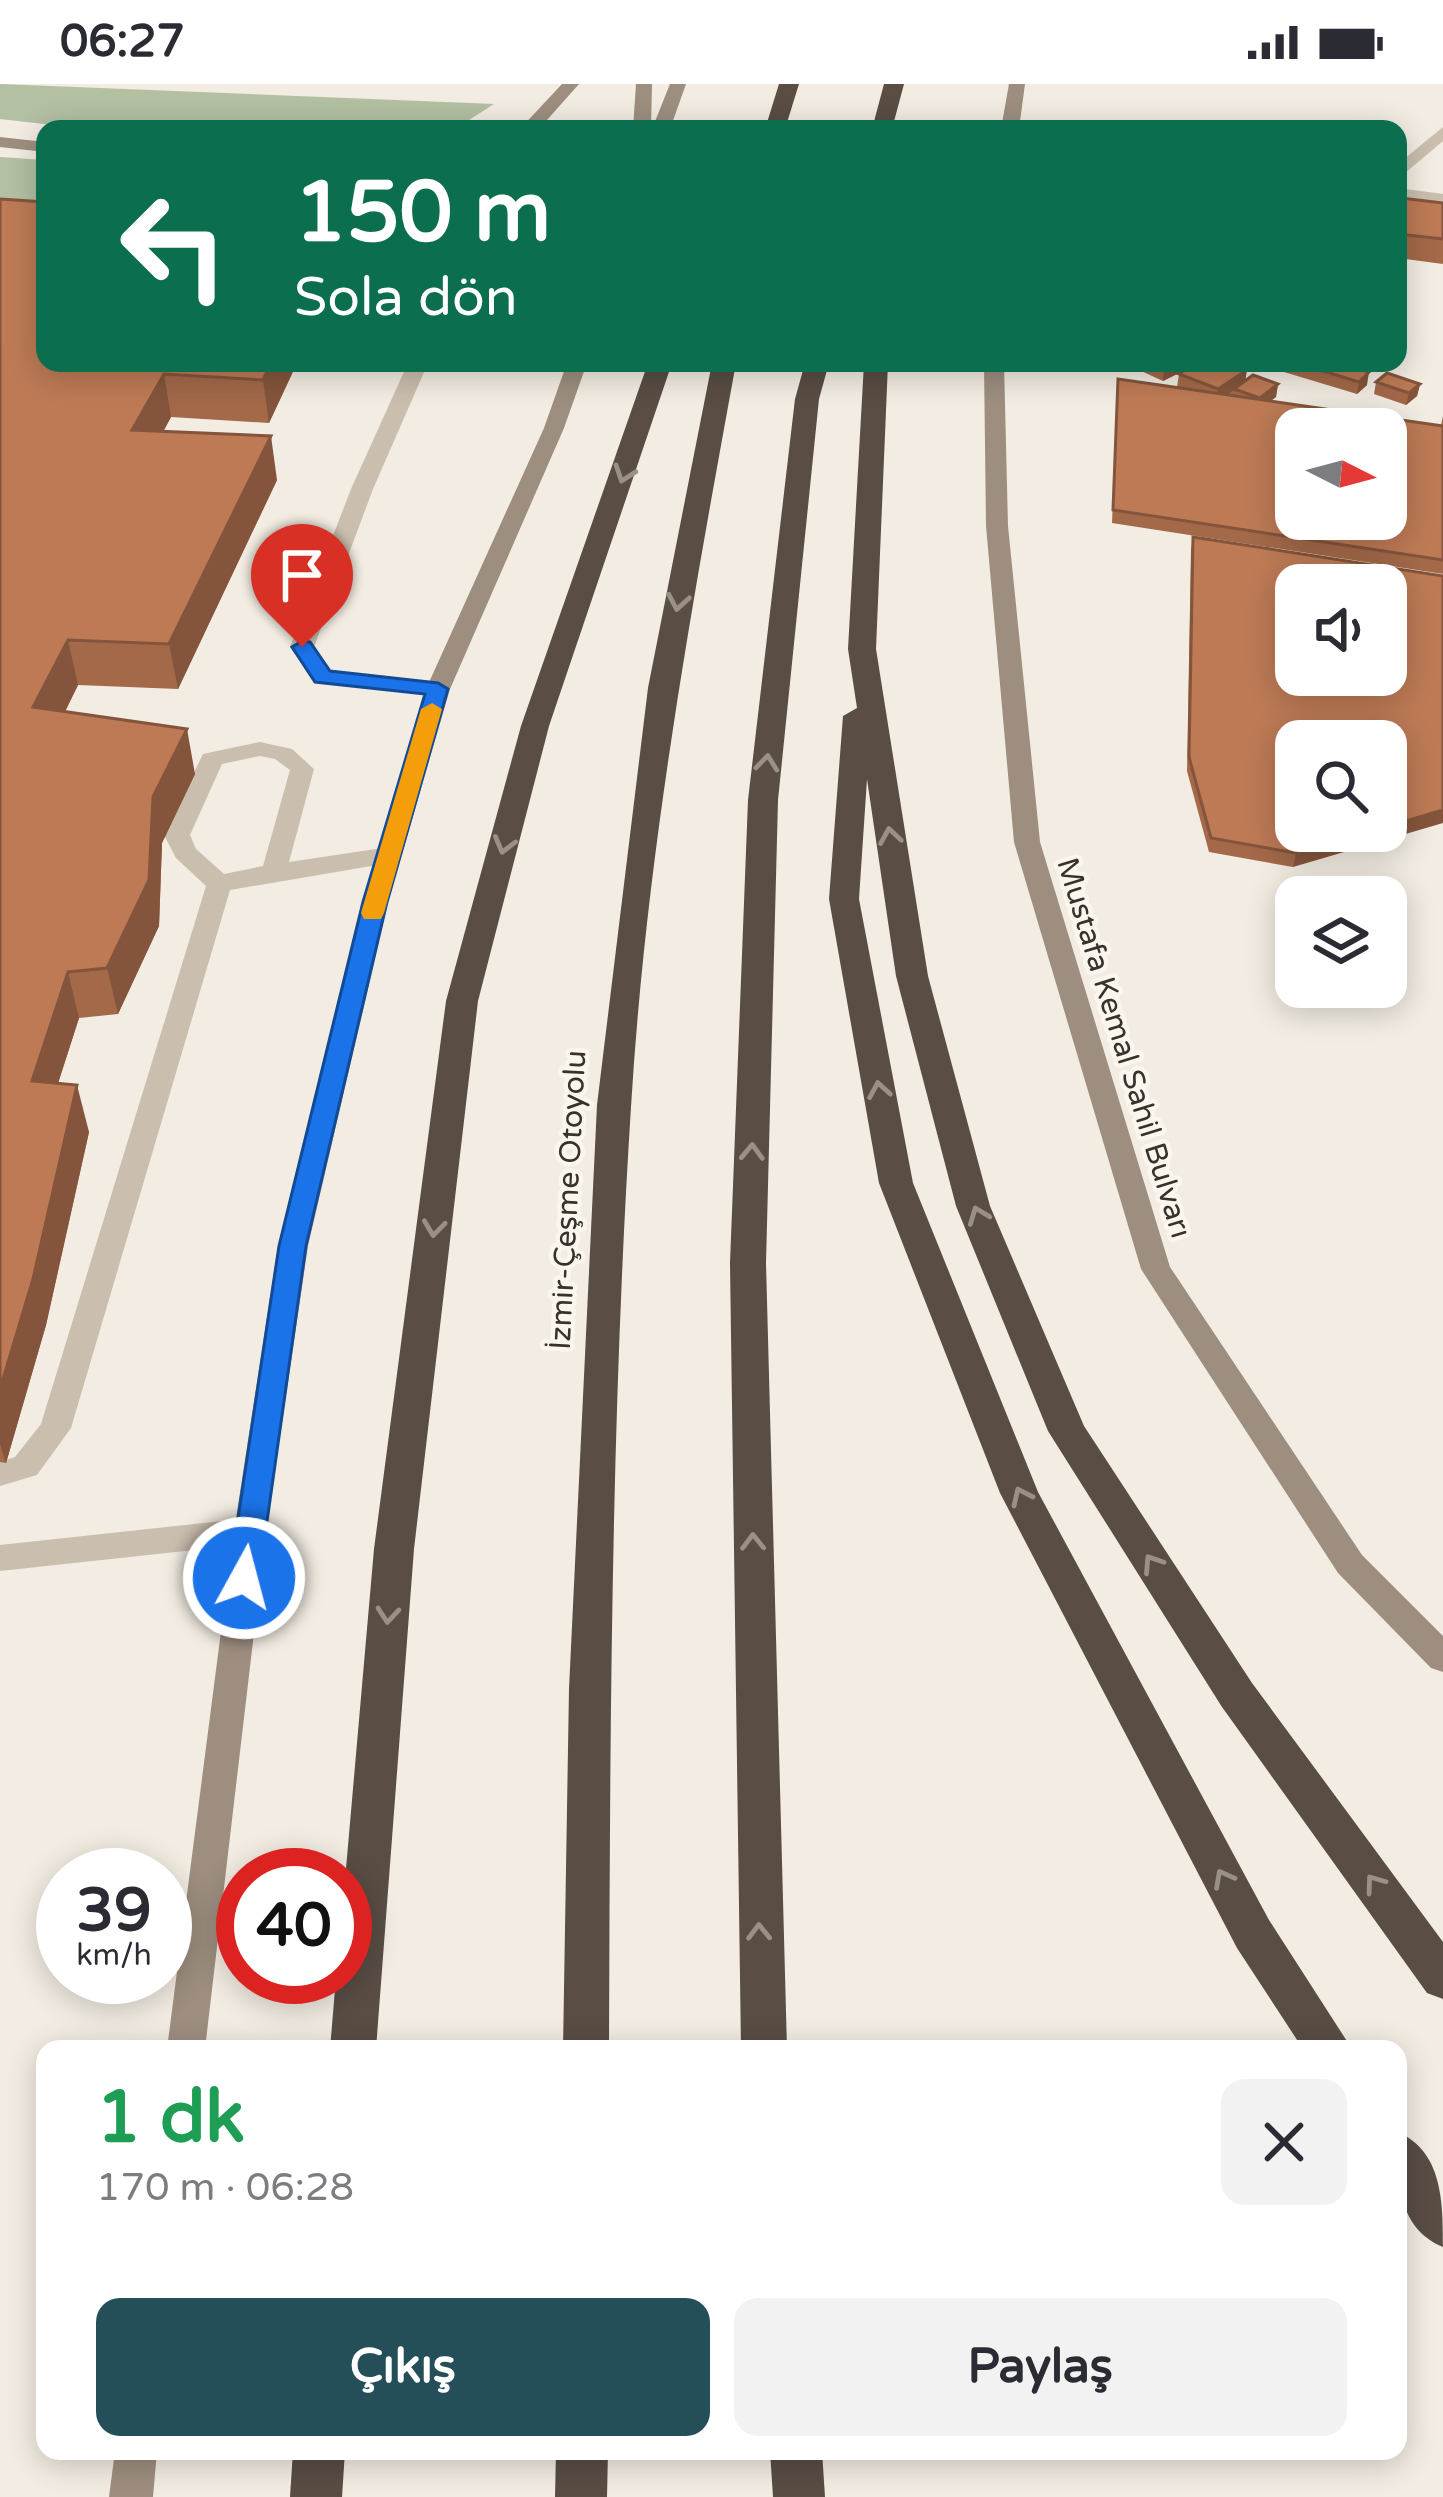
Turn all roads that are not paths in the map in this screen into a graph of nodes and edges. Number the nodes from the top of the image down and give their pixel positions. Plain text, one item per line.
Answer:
1 (571, 84) edge
2 (644, 84) edge
3 (677, 84) edge
4 (789, 84) edge
5 (894, 84) edge
6 (1016, 84) edge
7 (537, 120) edge
8 (642, 120) edge
9 (664, 120) edge
10 (778, 120) edge
11 (884, 120) edge
12 (1011, 120) edge
13 (1443, 132) edge
14 (0, 142) edge
15 (36, 145) edge
16 (1407, 166) edge
17 (1407, 194) edge
18 (1443, 200) edge
19 (414, 372) edge
20 (574, 372) edge
21 (657, 372) edge
22 (722, 372) edge
23 (815, 372) edge
24 (876, 372) edge
25 (994, 372) edge
26 (862, 649) junction
27 (438, 689) junction
28 (389, 855) junction
29 (274, 871) junction
30 (220, 885) junction
31 (0, 1474) edge
32 (250, 1531) junction
33 (0, 1558) edge
34 (1443, 1658) edge
35 (1443, 1978) edge
36 (187, 2040) edge
37 (353, 2040) edge
38 (586, 2040) edge
39 (764, 2040) edge
40 (1323, 2040) edge
41 (1407, 2169) edge
42 (1443, 2223) edge
43 (135, 2460) edge
44 (319, 2460) edge
45 (582, 2460) edge
46 (797, 2460) edge
47 (131, 2497) edge
48 (316, 2497) edge
49 (581, 2497) edge
50 (800, 2497) edge

1 - 7 street
2 - 8 street
3 - 9 street
4 - 10 highway
5 - 11 highway
6 - 12 street
13 - 16 street
14 - 15 street
17 - 18 street
19 - 27 street
20 - 27 street
21 -> 37 highway
22 -> 38 highway, İzmir-Çeşme Otoyolu
39 -> 23 highway
24 - 26 highway
25 - 34 street, Mustafa Kemal Sahil Bulvarı
35 -> 26 highway
40 -> 26 highway
27 - 28 street
28 - 29 street
28 - 32 street
29 - 30 street
29 - 30 street
30 - 31 street
32 - 33 street
32 - 36 street
41 - 42 highway
43 - 47 street
44 - 48 highway
45 - 49 highway
46 - 50 highway

